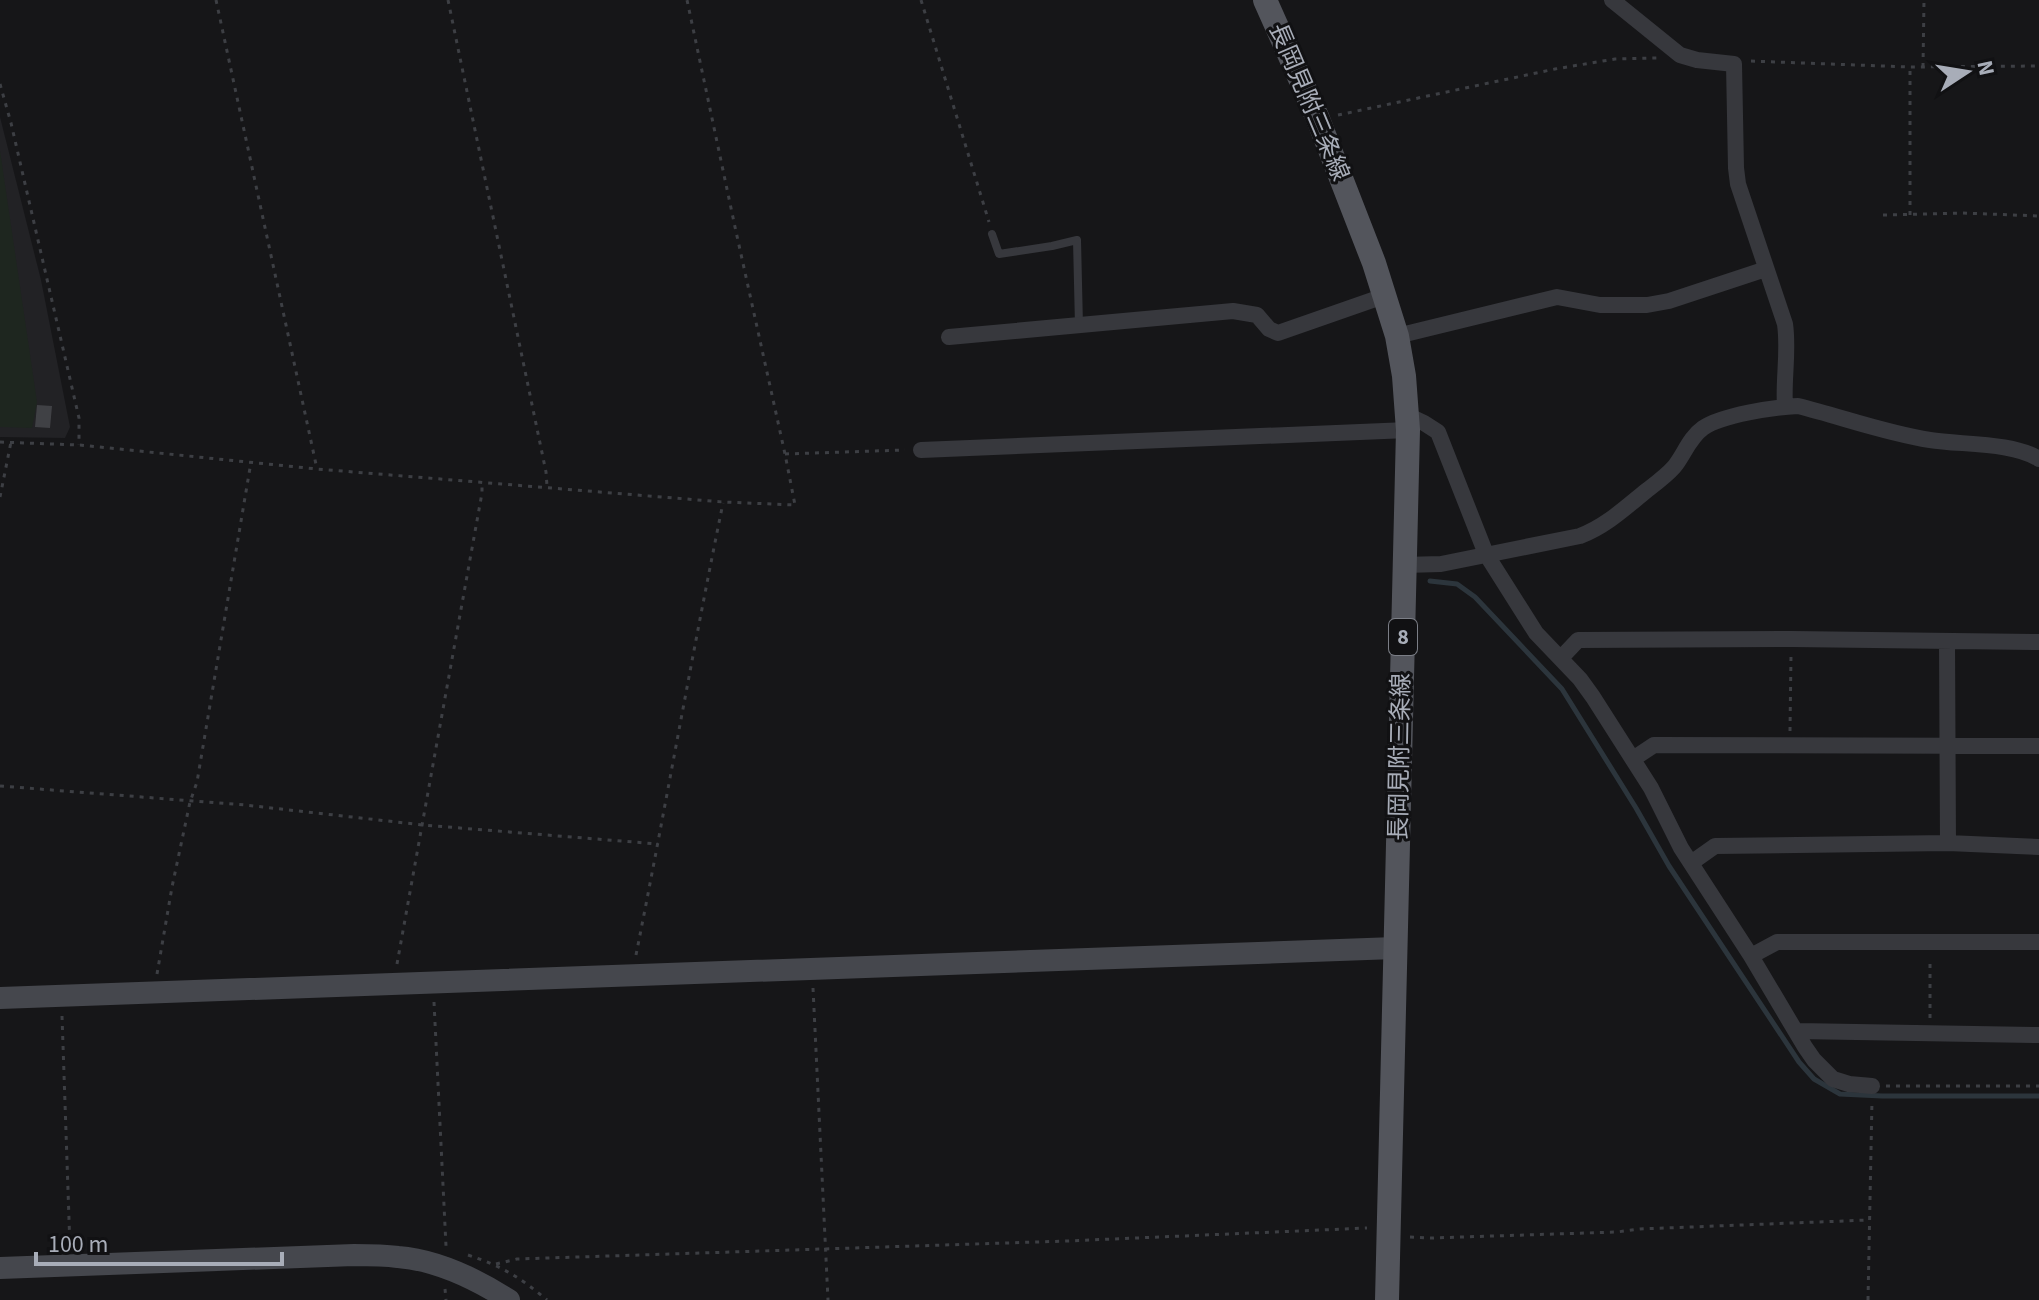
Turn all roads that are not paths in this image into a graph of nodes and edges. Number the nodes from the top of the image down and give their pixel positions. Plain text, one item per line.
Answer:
1 (1265, 0) edge
2 (1612, 0) edge
3 (992, 234) road end
4 (1766, 269) junction
5 (1384, 296) junction
6 (1079, 326) junction
7 (1397, 336) junction
8 (949, 337) dead end
9 (1785, 407) junction
10 (1407, 422) junction
11 (921, 450) road end
12 (2039, 459) edge
13 (1486, 554) junction
14 (1404, 565) junction
15 (1947, 641) junction
16 (2039, 642) edge
17 (1561, 658) junction
18 (1948, 745) junction
19 (2039, 746) edge
20 (1633, 759) junction
21 (1948, 843) junction
22 (2039, 847) edge
23 (1691, 863) junction
24 (2039, 942) edge
25 (1395, 948) junction
26 (1751, 956) junction
27 (0, 998) edge
28 (1797, 1031) junction
29 (2039, 1035) edge
30 (1872, 1086) road end
31 (0, 1268) edge
32 (509, 1300) edge
33 (1387, 1300) edge

1 - 5 main road, 長岡見附三条線 / 8
2 - 4 street
3 - 6 lane
4 - 7 street
4 - 9 street
5 - 6 street
5 - 7 main road, 長岡見附三条線 / 8
6 - 8 street
7 - 10 main road, 長岡見附三条線 / 8
9 - 12 street
9 - 13 street
10 - 11 street
10 - 13 street
10 - 14 main road, 長岡見附三条線 / 8
13 - 14 street
13 - 17 street
14 - 25 main road, 長岡見附三条線 / 8
15 - 16 street
15 - 17 street
15 - 18 street
17 - 20 street
18 - 19 street
18 - 20 street
18 - 21 street
20 - 23 street
21 - 22 street
21 - 23 street
23 - 26 street
24 - 26 street
25 - 27 street
25 - 33 main road, 長岡見附三条線 / 8
26 - 28 street
28 - 29 street
28 - 30 street
31 - 32 street

